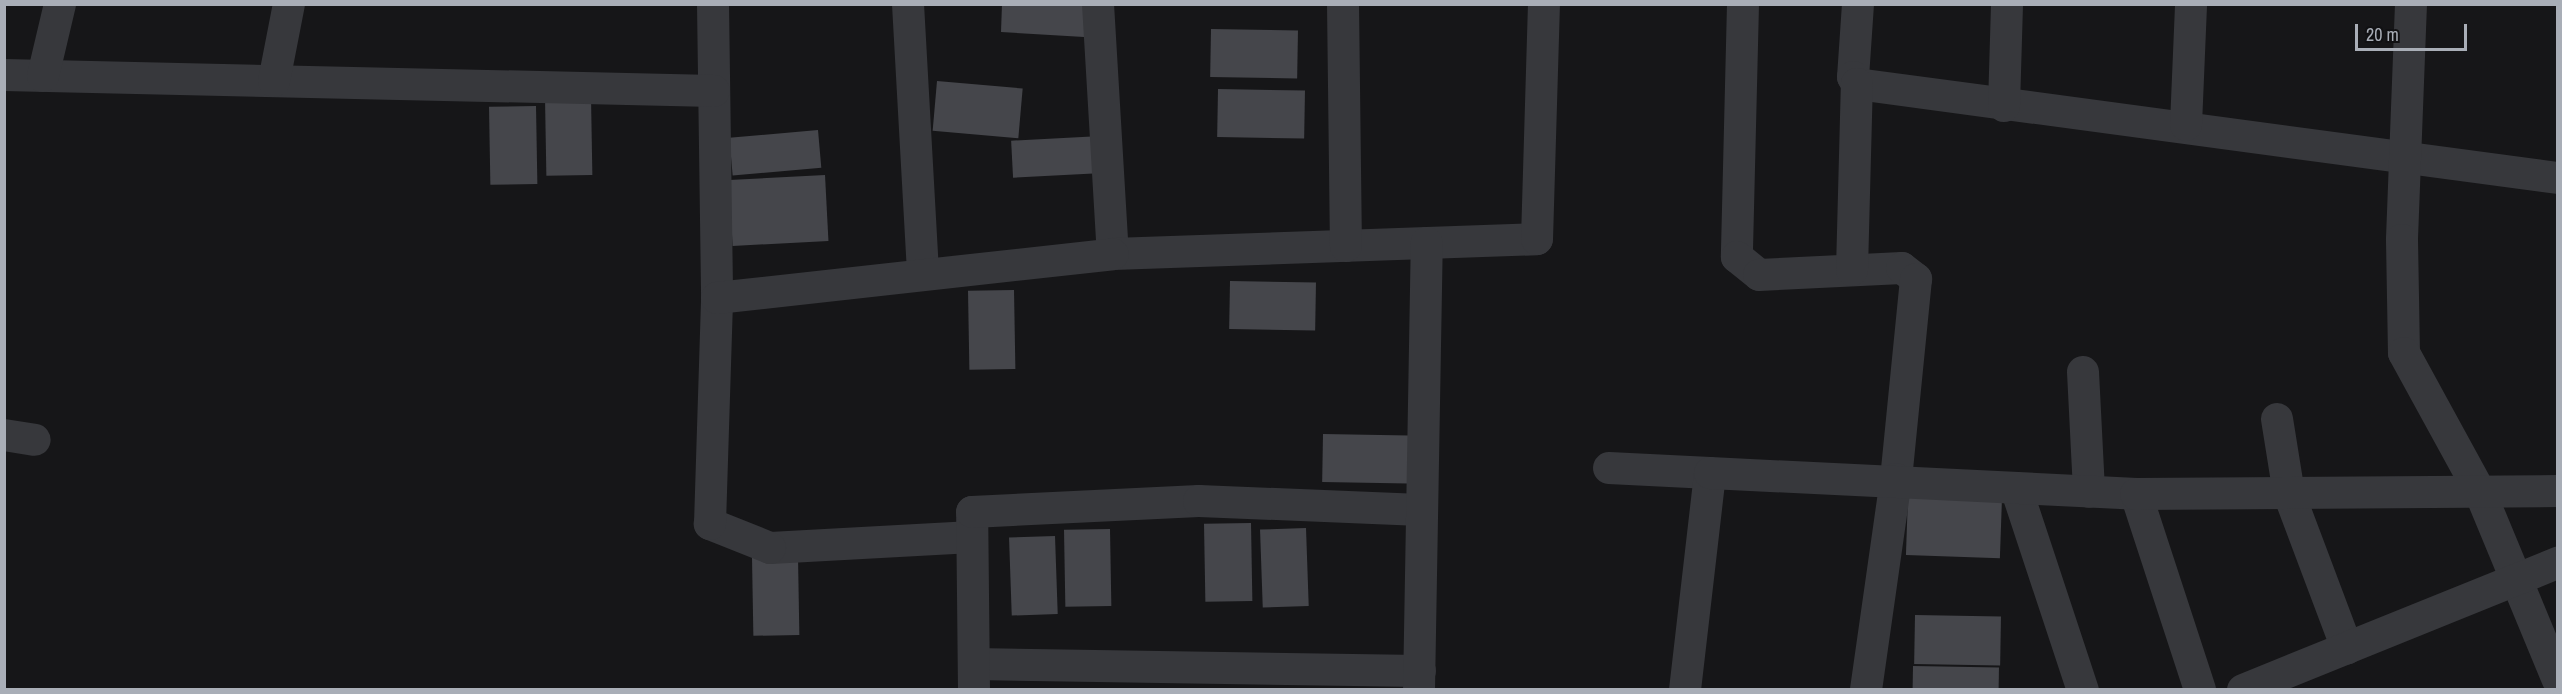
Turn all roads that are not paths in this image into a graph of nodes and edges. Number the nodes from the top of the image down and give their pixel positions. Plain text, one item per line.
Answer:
1 (60, 4) edge
2 (289, 4) edge
3 (713, 4) edge
4 (908, 4) edge
5 (1098, 4) edge
6 (1343, 4) edge
7 (1544, 4) edge
8 (1743, 4) edge
9 (1858, 4) edge
10 (2007, 4) edge
11 (2191, 4) edge
12 (2411, 4) edge
13 (4, 75) edge
14 (43, 76) junction
15 (274, 81) junction
16 (1857, 84) junction
17 (714, 91) junction
18 (2004, 106) junction
19 (2186, 125) junction
20 (2407, 160) junction
21 (2558, 178) edge
22 (1427, 243) junction
23 (1346, 246) junction
24 (1113, 254) junction
25 (1852, 270) junction
26 (923, 275) junction
27 (717, 298) junction
28 (2083, 372) dead end
29 (2277, 419) dead end
30 (4, 435) edge
31 (35, 440) dead end
32 (1609, 468) dead end
33 (1710, 473) junction
34 (1896, 478) junction
35 (2016, 488) junction
36 (2558, 491) edge
37 (2090, 492) junction
38 (2480, 492) junction
39 (2136, 494) junction
40 (2289, 494) junction
41 (1420, 510) junction
42 (972, 537) junction
43 (2558, 563) edge
44 (2517, 580) junction
45 (2347, 648) junction
46 (974, 677) edge
47 (1419, 680) edge
48 (2558, 680) edge
49 (1685, 690) edge
50 (1866, 690) edge
51 (2083, 690) edge
52 (2200, 690) edge
53 (2243, 690) edge

1 - 14 street
2 - 15 street
3 - 17 street
4 - 26 street
5 - 24 street
6 - 23 street
7 - 22 street
8 - 25 street
9 - 16 street
10 - 18 street
11 - 19 street
12 - 20 street
13 - 14 street
14 - 15 street
15 - 17 street
16 - 18 street
16 - 25 street
17 - 27 street
18 - 19 street
19 - 20 street
20 - 21 street
20 - 38 street
22 - 23 street
22 - 41 street
23 - 24 street
24 - 26 street
25 - 34 street
26 - 27 street
27 - 42 street
28 - 37 street
29 - 40 street
30 - 31 street
32 - 33 street
33 - 34 street
33 - 49 street
34 - 35 street
34 - 50 street
35 - 37 street
35 - 51 street
36 - 38 street
37 - 39 street
38 - 40 street
38 - 44 street
39 - 40 street
39 - 52 street
40 - 45 street
41 - 42 street
41 - 47 street
42 - 46 street
43 - 44 street
44 - 45 street
44 - 48 street
45 - 53 street
46 - 47 street

